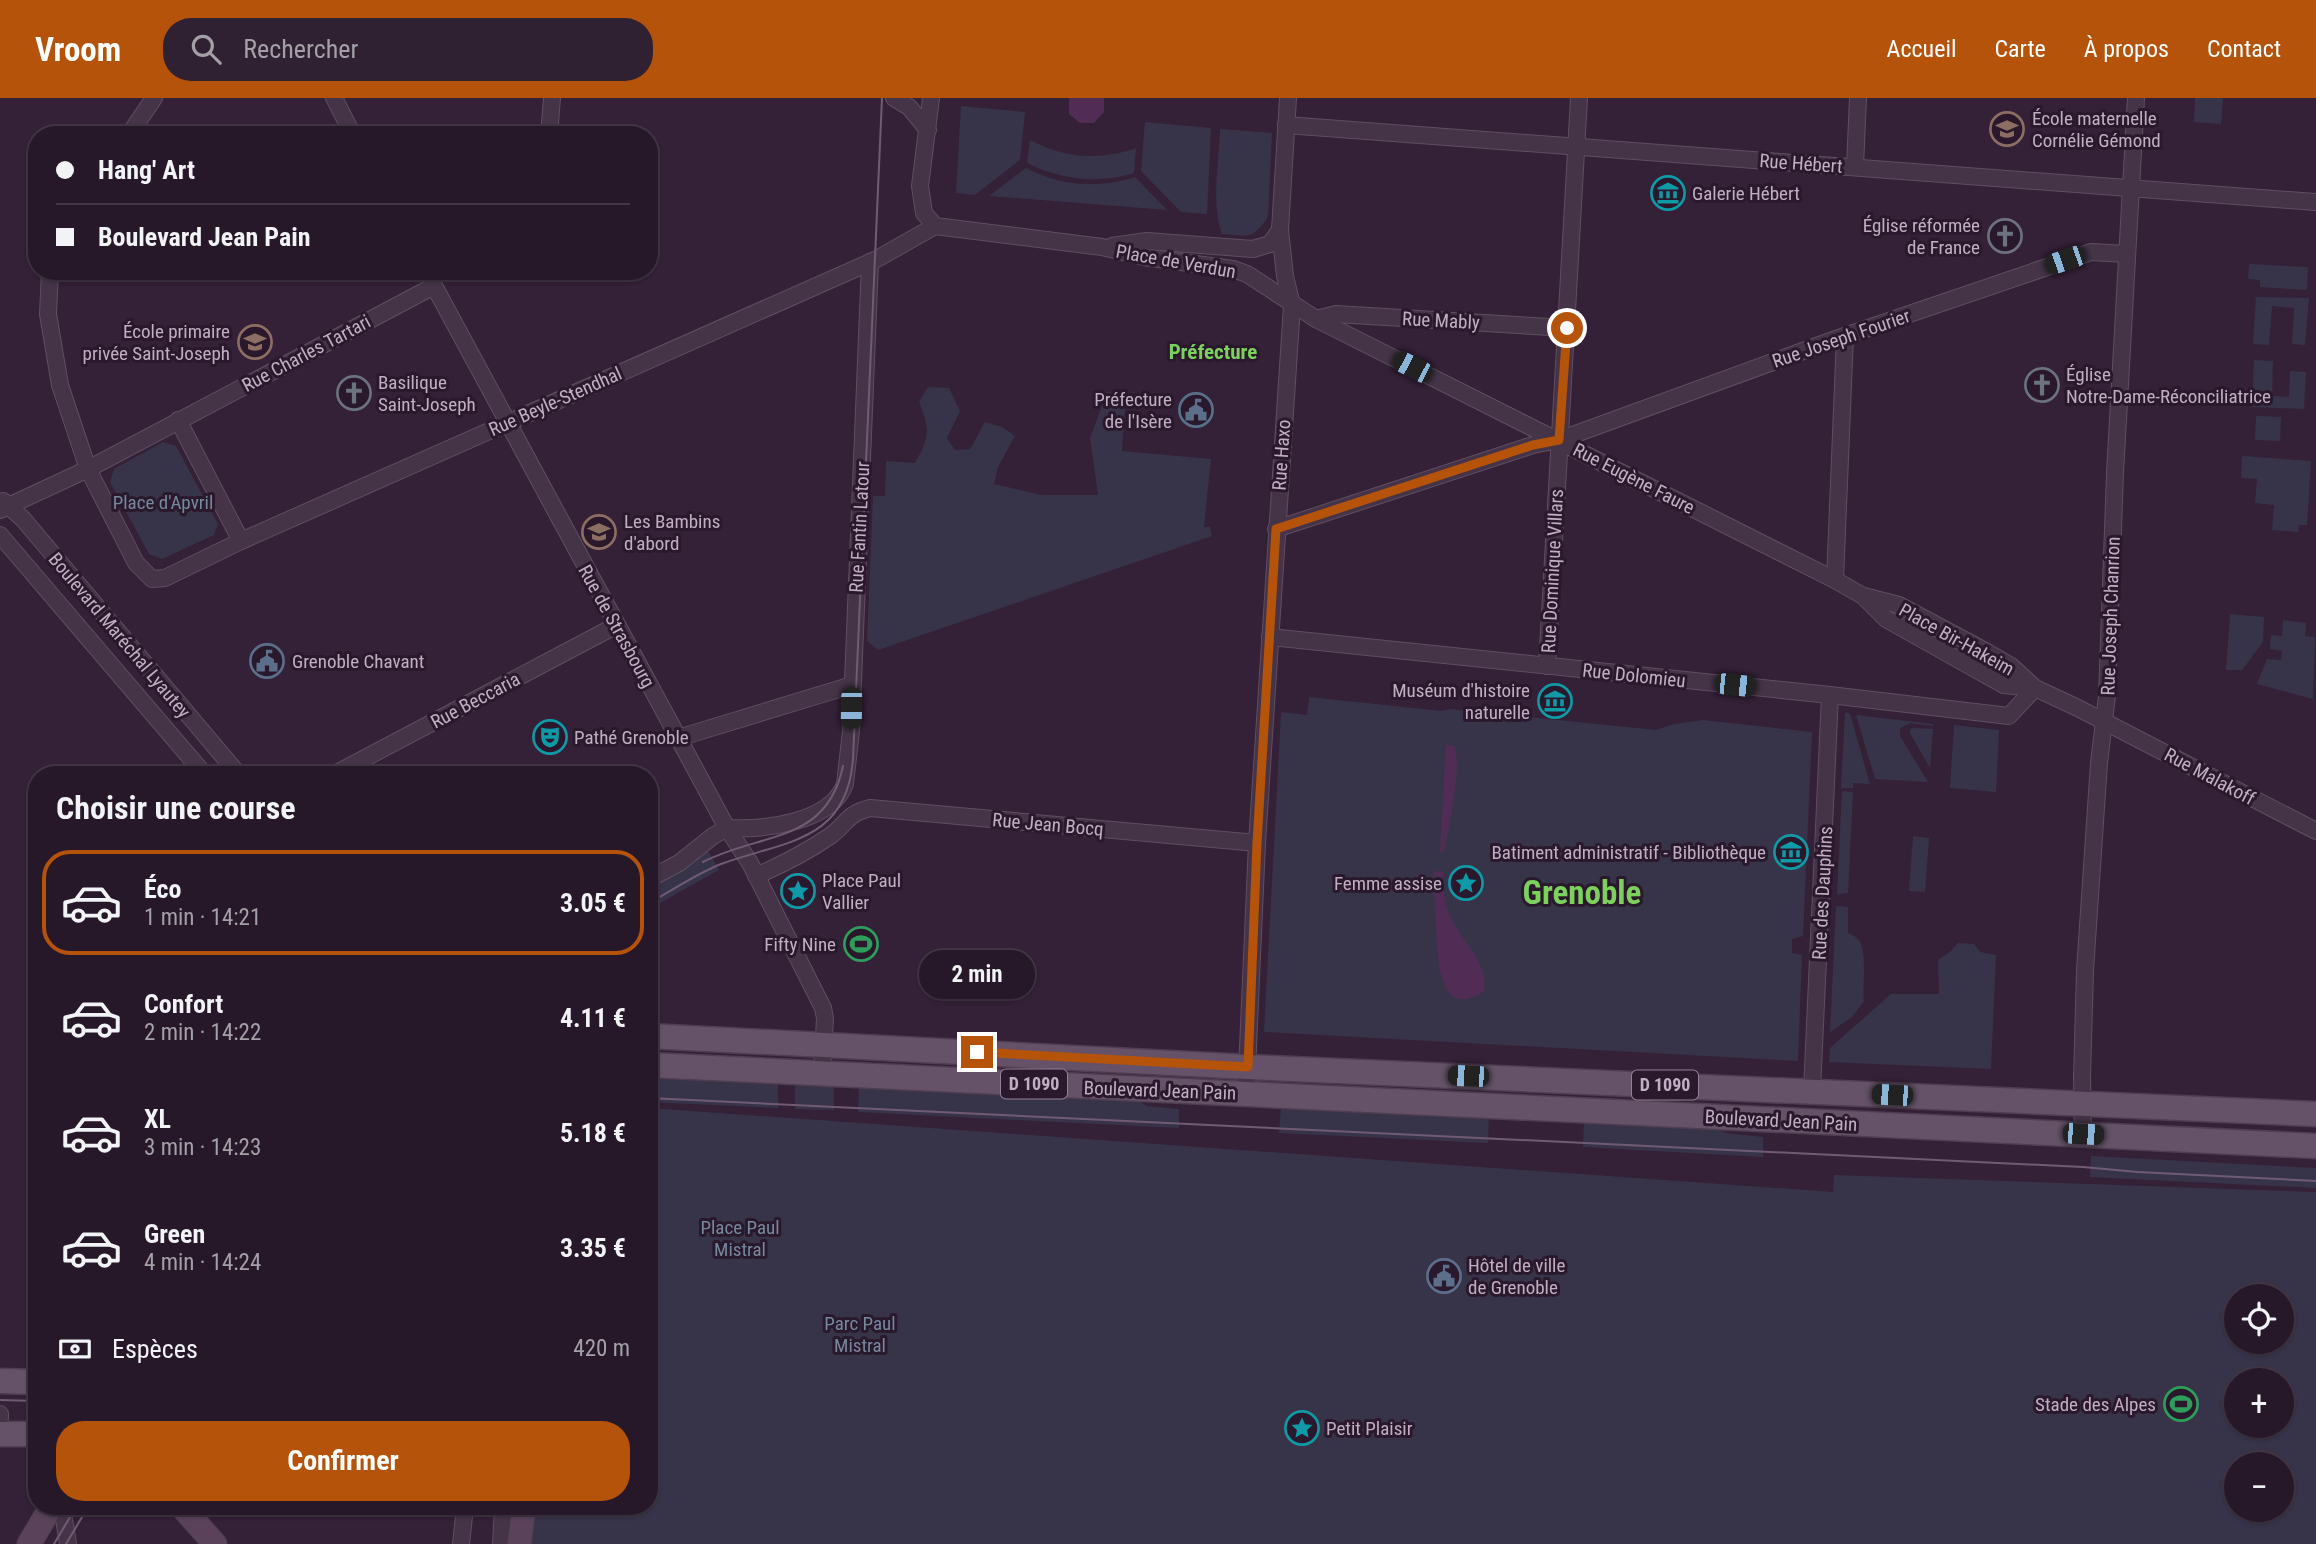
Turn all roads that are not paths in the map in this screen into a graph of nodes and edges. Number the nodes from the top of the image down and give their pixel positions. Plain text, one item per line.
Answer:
1 (153, 98) edge
2 (334, 98) edge
3 (552, 98) edge
4 (894, 98) edge
5 (931, 98) edge
6 (1288, 98) edge
7 (1579, 98) edge
8 (1858, 98) edge
9 (2136, 98) edge
10 (1286, 125) junction
11 (135, 126) edge
12 (348, 126) edge
13 (550, 126) edge
14 (928, 130) junction
15 (1576, 145) junction
16 (1855, 167) junction
17 (2130, 188) junction
18 (2316, 202) edge
19 (935, 226) junction
20 (1280, 230) junction
21 (1102, 247) junction
22 (2127, 254) junction
23 (870, 262) junction
24 (50, 280) edge
25 (428, 280) edge
26 (431, 280) edge
27 (1292, 305) junction
28 (1316, 319) junction
29 (1567, 328) junction
30 (1845, 336) junction
31 (178, 420) junction
32 (507, 424) junction
33 (1559, 440) junction
34 (88, 470) junction
35 (2, 505) edge
36 (1276, 529) junction
37 (0, 535) edge
38 (240, 541) junction
39 (1835, 580) junction
40 (1863, 596) joint
41 (617, 625) junction
42 (1270, 638) junction
43 (1547, 666) junction
44 (852, 685) junction
45 (2035, 688) junction
46 (1830, 695) junction
47 (2104, 721) junction
48 (678, 738) junction
49 (197, 766) edge
50 (231, 766) edge
51 (350, 766) edge
52 (727, 828) junction
53 (2316, 831) edge
54 (1257, 843) junction
55 (658, 874) edge
56 (756, 876) junction
57 (658, 1036) edge
58 (823, 1045) junction
59 (658, 1065) edge
60 (1248, 1067) junction
61 (821, 1073) junction
62 (1812, 1091) junction
63 (1246, 1093) junction
64 (2082, 1103) junction
65 (2316, 1114) edge
66 (2083, 1134) junction
67 (2316, 1146) edge
68 (0, 1381) edge
69 (28, 1382) edge
70 (0, 1434) edge
71 (28, 1434) edge
72 (46, 1515) edge
73 (63, 1515) edge
74 (188, 1515) edge
75 (464, 1515) edge
76 (503, 1515) edge
77 (523, 1515) edge
78 (29, 1544) edge
79 (68, 1544) edge
80 (215, 1544) edge
81 (461, 1544) edge
82 (501, 1544) edge
83 (519, 1544) edge

1 - 11 street
2 - 12 street
3 - 13 street
4 - 14 street
5 - 14 street
6 - 10 street
7 - 15 street, Rue Dominique Villars
8 - 16 street
9 - 17 street, Rue Joseph Chanrion
10 - 15 street, Rue Hébert
10 - 20 street
14 - 19 street
15 - 16 street, Rue Hébert
15 - 29 street, Rue Dominique Villars
16 - 17 street, Rue Hébert
17 - 18 street, Rue Hébert
17 - 22 street, Rue Joseph Chanrion
19 - 21 street, Place de Verdun
19 - 23 street
20 - 21 street, Place de Verdun
20 - 27 street
21 - 27 street, Place de Verdun
22 - 30 street, Rue Joseph Fourier
22 - 47 street, Rue Joseph Chanrion
23 - 32 street, Rue Beyle-Stendhal
23 - 44 street, Rue Fantin Latour
24 - 34 street
25 - 31 street, Rue Charles Tartari
26 - 32 street, Rue de Strasbourg
27 - 28 street, Rue Eugène Faure
27 - 36 street, Rue Haxo
28 - 29 street, Rue Mably
28 - 33 street, Rue Eugène Faure
29 - 33 street, Rue Dominique Villars
30 - 33 street, Rue Joseph Fourier
30 - 39 street
31 - 34 street
31 - 38 street
32 - 38 street, Rue Beyle-Stendhal
32 - 41 street, Rue de Strasbourg
33 - 36 street, Rue Joseph Fourier
33 - 39 street, Rue Eugène Faure
33 - 43 street, Rue Dominique Villars
34 - 35 street
34 - 38 street
35 - 50 street, Boulevard Maréchal Lyautey
36 - 42 street, Rue Haxo
37 - 49 street, Boulevard Maréchal Lyautey
39 - 40 street, Rue Eugène Faure
40 - 45 street, Place Bir-Hakeim
41 - 48 street, Rue de Strasbourg
41 - 51 street, Rue Beccaria
42 - 43 street, Rue Dolomieu
42 - 54 street, Rue Haxo
43 - 46 street, Rue Dolomieu
44 - 48 street
44 - 52 street, Rue Fantin Latour
45 - 46 street, Place Bir-Hakeim
45 - 47 street, Place Bir-Hakeim
46 - 62 street, Rue des Dauphins
47 - 53 street, Rue Malakoff
47 - 64 street, Rue Joseph Chanrion
48 - 52 street, Rue de Strasbourg
52 - 55 street
52 - 56 street
54 - 56 street, Rue Jean Bocq
54 - 60 street, Rue Haxo
56 - 58 street
57 - 58 main road, Boulevard Jean Pain / D 1090
58 - 60 main road, Boulevard Jean Pain / D 1090
58 - 61 street
59 - 61 main road, Boulevard Jean Pain / D 1090
60 - 62 main road, Boulevard Jean Pain / D 1090
60 - 63 street, Boulevard Jean Pain
61 - 63 main road, Boulevard Jean Pain / D 1090
62 - 64 main road, Boulevard Jean Pain / D 1090
63 - 66 main road, Boulevard Jean Pain / D 1090
64 - 65 main road, Boulevard Jean Pain / D 1090
64 - 66 street, Rue Joseph Chanrion
66 - 67 main road, Boulevard Jean Pain / D 1090
68 - 69 main road
70 - 71 main road
72 - 78 main road
73 - 79 street
74 - 80 main road
75 - 81 street
76 - 82 street
77 - 83 main road

